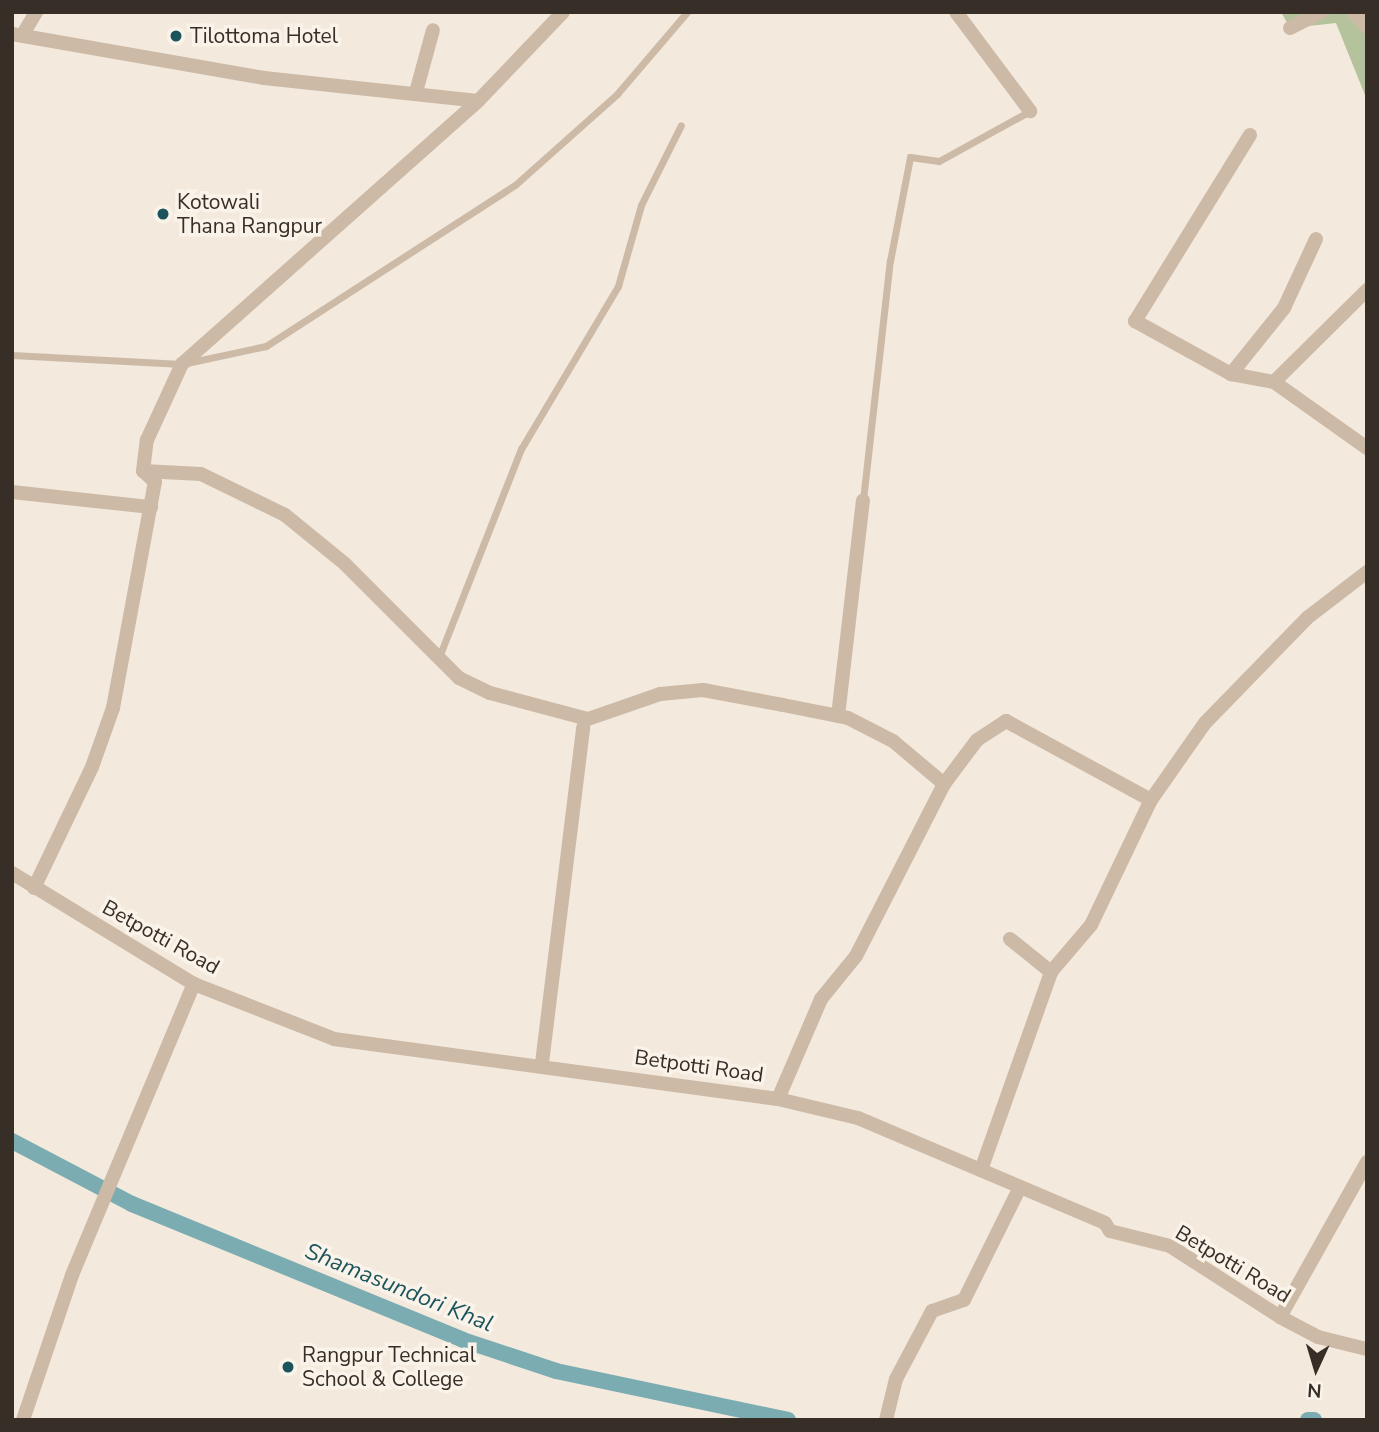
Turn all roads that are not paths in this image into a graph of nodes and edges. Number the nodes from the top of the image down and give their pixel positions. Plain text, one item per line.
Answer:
1 (36, 12) edge
2 (564, 12) edge
3 (687, 12) edge
4 (956, 12) edge
5 (1322, 12) edge
6 (1353, 12) edge
7 (1290, 27) dead end
8 (1367, 27) edge
9 (433, 30) dead end
10 (18, 34) edge
11 (416, 92) junction
12 (478, 101) junction
13 (1030, 111) joint
14 (681, 125) dead end
15 (1250, 135) dead end
16 (1317, 239) dead end
17 (1367, 290) edge
18 (12, 355) edge
19 (182, 364) junction
20 (1231, 374) junction
21 (1274, 382) junction
22 (1367, 447) edge
23 (143, 471) junction
24 (12, 492) edge
25 (863, 500) joint
26 (151, 507) junction
27 (1367, 572) edge
28 (437, 659) junction
29 (838, 716) junction
30 (583, 727) dead end
31 (944, 783) junction
32 (1151, 800) junction
33 (12, 873) edge
34 (34, 888) junction
35 (1010, 939) dead end
36 (1051, 972) junction
37 (194, 984) junction
38 (542, 1063) junction
39 (778, 1098) junction
40 (1367, 1162) edge
41 (981, 1170) junction
42 (1020, 1187) junction
43 (1280, 1317) junction
44 (1367, 1349) edge
45 (23, 1420) edge
46 (886, 1420) edge

1 - 10 street
2 - 12 street
3 - 19 lane
4 - 13 street
5 - 7 street
6 - 8 street
9 - 11 street
10 - 11 street
11 - 12 street
12 - 19 street
13 - 25 lane
14 - 28 lane
15 - 20 street
16 - 20 street
17 - 21 street
18 - 19 lane
19 - 23 street
20 - 21 street
21 - 22 street
23 - 26 street
23 - 28 street
24 - 26 street
25 - 29 street
26 - 34 street
27 - 32 street
28 - 29 street
29 - 31 street
30 - 38 street
31 - 32 street
31 - 39 street
32 - 36 street
33 - 34 street, Betpotti Road
34 - 37 street, Betpotti Road
35 - 36 street
36 - 41 street
37 - 38 street, Betpotti Road
37 - 45 street
38 - 39 street, Betpotti Road
39 - 41 street, Betpotti Road
40 - 43 street
41 - 42 street, Betpotti Road
42 - 43 street, Betpotti Road
42 - 46 street
43 - 44 street, Betpotti Road

